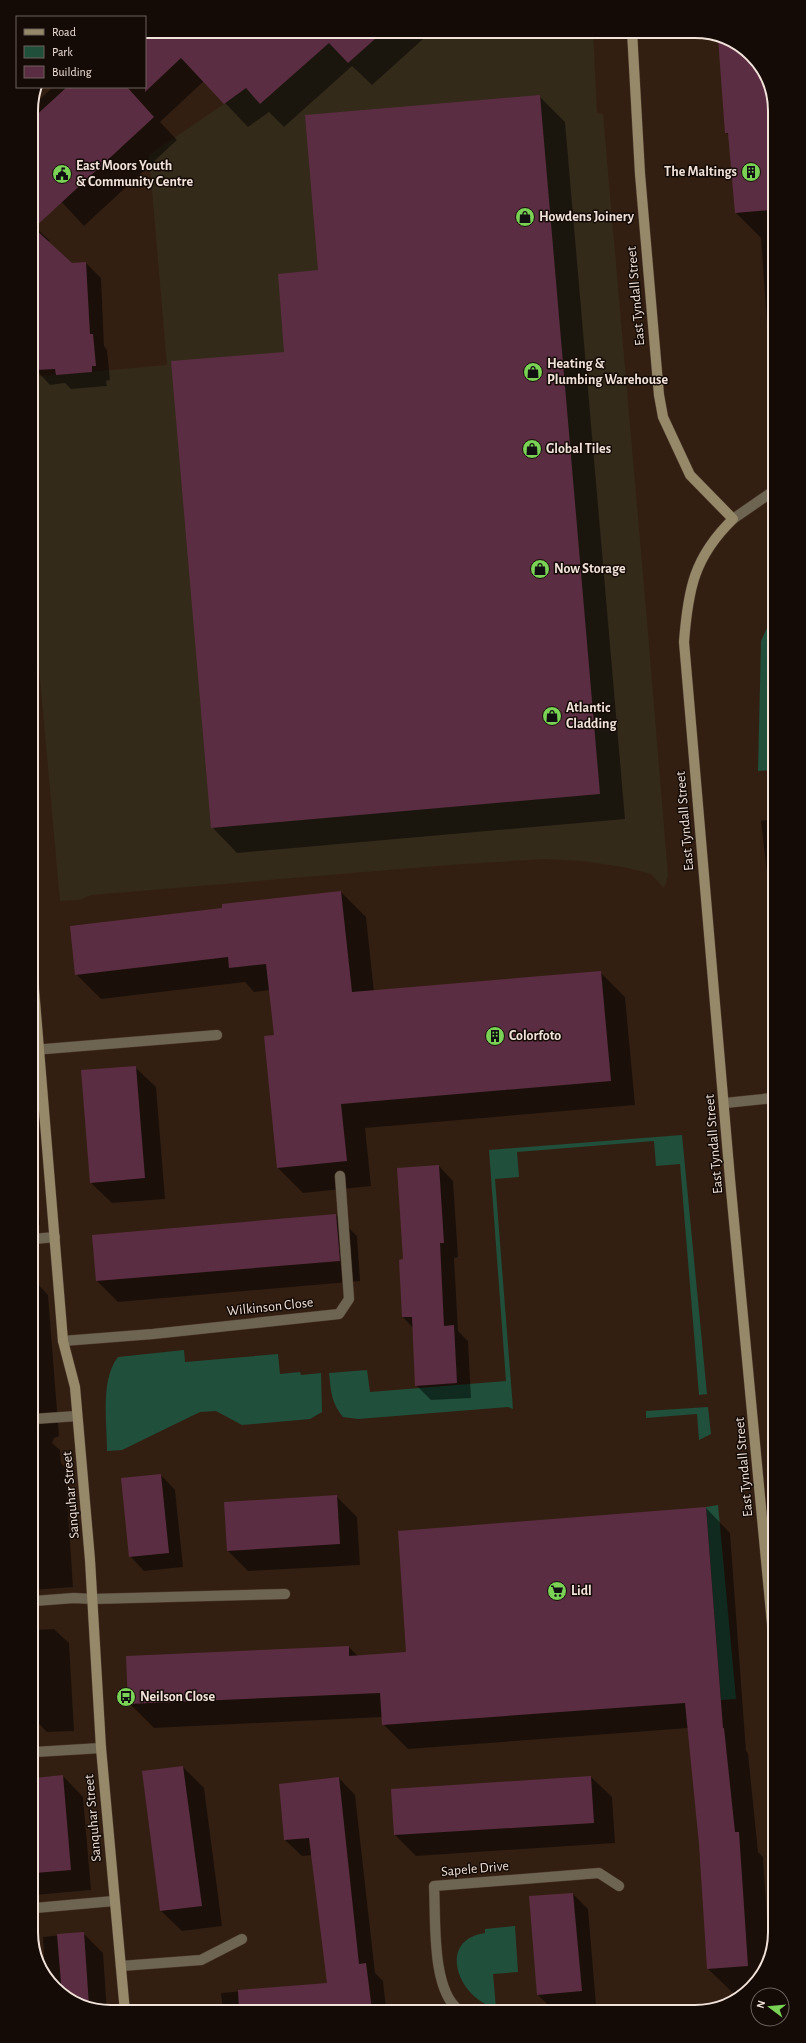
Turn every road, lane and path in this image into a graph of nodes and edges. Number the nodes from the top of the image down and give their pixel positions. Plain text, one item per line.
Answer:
1 (632, 38) edge
2 (768, 495) edge
3 (733, 519) junction
4 (217, 1035) dead end
5 (38, 1050) edge
6 (38, 1069) edge
7 (768, 1099) edge
8 (725, 1103) junction
9 (340, 1176) dead end
10 (56, 1237) junction
11 (38, 1239) edge
12 (64, 1341) junction
13 (77, 1416) junction
14 (38, 1419) edge
15 (768, 1579) edge
16 (285, 1594) dead end
17 (92, 1599) junction
18 (38, 1601) edge
19 (101, 1748) junction
20 (38, 1752) edge
21 (619, 1886) dead end
22 (114, 1901) junction
23 (38, 1908) edge
24 (242, 1938) dead end
25 (121, 1966) junction
26 (124, 2005) edge
27 (455, 2005) edge

1 - 3 street, East Tyndall Street
2 - 3 street
3 - 8 street, East Tyndall Street
4 - 5 street
6 - 10 street, Sanquhar Street
7 - 8 street
8 - 15 street, East Tyndall Street
9 - 12 street, Wilkinson Close
10 - 11 street
10 - 12 street, Sanquhar Street
12 - 13 street, Sanquhar Street
13 - 14 street
13 - 17 street, Sanquhar Street
16 - 17 street
17 - 18 street
17 - 19 street, Sanquhar Street
19 - 20 street
19 - 22 street, Sanquhar Street
21 - 27 street, Sapele Drive
22 - 23 street
22 - 25 street, Sanquhar Street
24 - 25 street
25 - 26 street, Sanquhar Street

